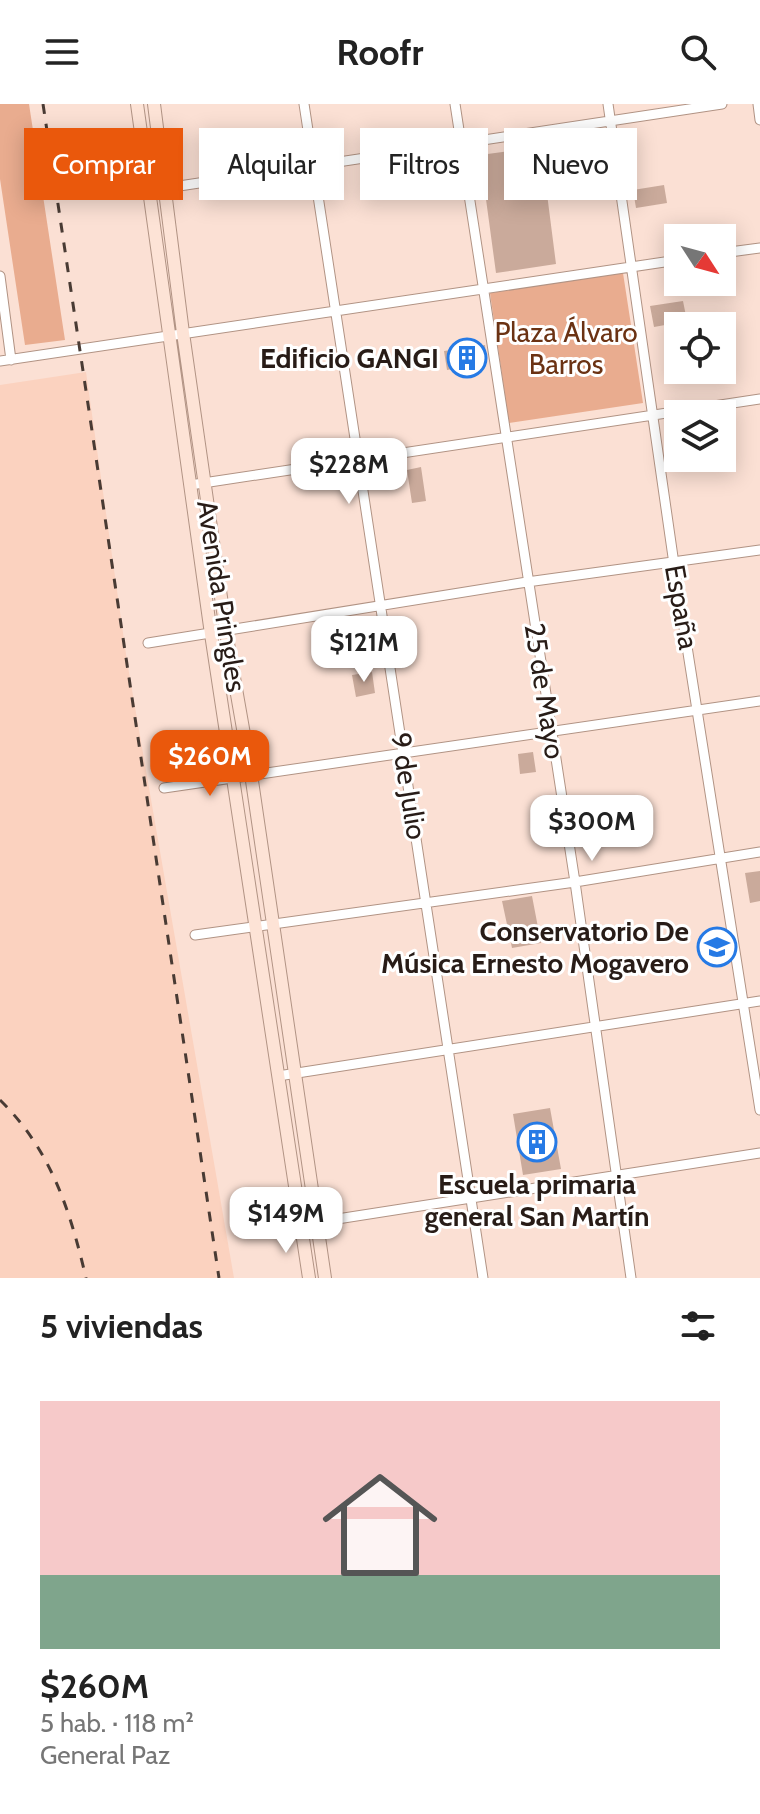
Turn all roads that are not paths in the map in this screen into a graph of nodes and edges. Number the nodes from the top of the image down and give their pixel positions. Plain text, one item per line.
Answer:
1 (137, 104) edge
2 (154, 104) edge
3 (304, 104) edge
4 (455, 104) edge
5 (608, 104) edge
6 (722, 104) edge
7 (758, 104) edge
8 (760, 120) edge
9 (611, 122) junction
10 (157, 128) edge
11 (308, 128) edge
12 (458, 128) edge
13 (488, 138) edge
14 (167, 200) edge
15 (318, 200) edge
16 (468, 200) edge
17 (760, 248) edge
18 (736, 251) edge
19 (664, 262) edge
20 (631, 266) junction
21 (0, 276) edge
22 (481, 288) junction
23 (335, 311) junction
24 (183, 333) junction
25 (168, 335) junction
26 (5, 360) edge
27 (760, 399) edge
28 (653, 415) junction
29 (506, 436) junction
30 (360, 459) junction
31 (205, 482) junction
32 (190, 485) junction
33 (760, 550) edge
34 (674, 564) junction
35 (527, 582) junction
36 (379, 606) junction
37 (226, 632) junction
38 (211, 634) junction
39 (148, 643) dead end
40 (760, 701) edge
41 (699, 711) junction
42 (552, 730) junction
43 (404, 753) junction
44 (251, 774) junction
45 (233, 777) junction
46 (164, 788) dead end
47 (760, 852) edge
48 (721, 858) junction
49 (575, 882) junction
50 (428, 903) junction
51 (273, 922) junction
52 (256, 925) junction
53 (195, 935) dead end
54 (760, 1001) edge
55 (744, 1003) junction
56 (593, 1028) junction
57 (448, 1052) junction
58 (295, 1073) junction
59 (278, 1076) junction
60 (760, 1110) edge
61 (760, 1153) edge
62 (615, 1176) junction
63 (471, 1198) junction
64 (317, 1221) junction
65 (299, 1225) junction
66 (309, 1278) edge
67 (325, 1278) edge
68 (483, 1278) edge
69 (631, 1278) edge

1 - 25 main road, Avenida Pringles
2 - 10 main road, Avenida Pringles
3 - 11 street, 9 de Julio
4 - 12 street, 25 de Mayo
5 - 9 street, España
6 - 9 street
7 - 8 street
9 - 13 street
9 - 20 street, España
14 - 24 main road, Avenida Pringles
15 - 23 street, 9 de Julio
16 - 22 street, 25 de Mayo
17 - 18 street
19 - 20 street
20 - 22 street
20 - 28 street, España
21 - 26 street
22 - 23 street
22 - 29 street, 25 de Mayo
23 - 24 street
23 - 30 street, 9 de Julio
24 - 25 street
24 - 31 main road, Avenida Pringles
25 - 26 street
25 - 32 main road, Avenida Pringles
27 - 28 street
28 - 29 street
28 - 34 street, España
29 - 30 street
29 - 35 street, 25 de Mayo
30 - 31 street
30 - 36 street, 9 de Julio
31 - 32 street
31 - 37 main road, Avenida Pringles
32 - 38 main road, Avenida Pringles
33 - 34 street
34 - 35 street
34 - 41 street, España
35 - 36 street
35 - 42 street, 25 de Mayo
36 - 37 street
36 - 43 street, 9 de Julio
37 - 38 street
37 - 44 main road, Avenida Pringles
38 - 39 street
38 - 45 main road, Avenida Pringles
40 - 41 street
41 - 42 street
41 - 48 street, España
42 - 43 street
42 - 49 street, 25 de Mayo
43 - 44 street
43 - 50 street, 9 de Julio
44 - 45 street
44 - 51 main road, Avenida Pringles
45 - 46 street
45 - 52 main road, Avenida Pringles
47 - 48 street
48 - 49 street
48 - 55 street, España
49 - 50 street
49 - 56 street, 25 de Mayo
50 - 51 street
50 - 57 street, 9 de Julio
51 - 52 street
51 - 58 main road, Avenida Pringles
52 - 53 street
52 - 59 main road, Avenida Pringles
54 - 55 street
55 - 56 street
55 - 60 street, España
56 - 57 street
56 - 62 street, 25 de Mayo
57 - 58 street
57 - 63 street, 9 de Julio
58 - 59 street
58 - 64 main road, Avenida Pringles
59 - 65 main road, Avenida Pringles
61 - 62 street
62 - 63 street
62 - 69 street, 25 de Mayo
63 - 64 street
63 - 68 street, 9 de Julio
64 - 65 street
64 - 67 main road, Avenida Pringles
65 - 66 main road, Avenida Pringles

